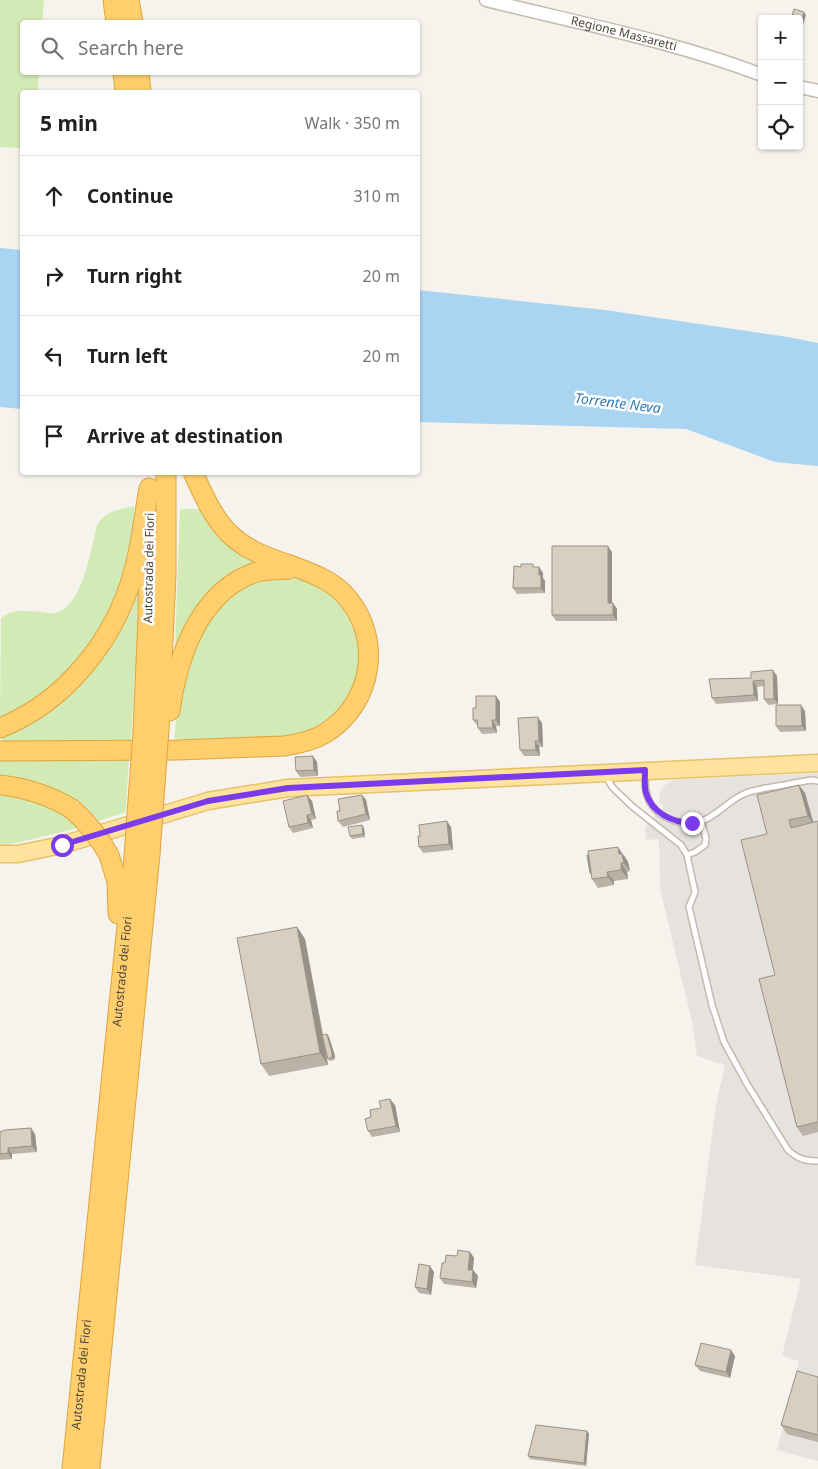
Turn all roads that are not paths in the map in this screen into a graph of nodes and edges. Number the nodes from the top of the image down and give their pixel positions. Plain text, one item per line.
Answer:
1 (113, 0) edge
2 (129, 0) edge
3 (486, 0) edge
4 (116, 20) edge
5 (133, 20) edge
6 (758, 74) edge
7 (123, 75) edge
8 (139, 75) edge
9 (803, 89) edge
10 (125, 90) edge
11 (141, 90) edge
12 (818, 91) edge
13 (194, 475) edge
14 (158, 480) edge
15 (298, 568) junction
16 (0, 728) edge
17 (157, 731) junction
18 (0, 751) edge
19 (818, 763) edge
20 (645, 770) junction
21 (604, 772) junction
22 (818, 781) edge
23 (0, 785) edge
24 (700, 821) junction
25 (0, 854) edge
26 (142, 855) junction
27 (687, 855) junction
28 (119, 1007) junction
29 (818, 1161) edge
30 (72, 1469) edge
31 (90, 1469) edge

1 - 4 highway
2 - 5 highway
3 - 6 street, Regione Massaretti
7 - 10 highway
8 - 11 highway
9 - 12 street
13 - 15 highway
14 - 16 highway
14 - 17 highway, Autostrada dei Fiori
15 - 17 highway
15 - 18 highway
17 - 26 highway, Autostrada dei Fiori, bridge
17 - 26 highway, Autostrada dei Fiori, bridge
19 - 20 main road
20 - 21 main road
20 - 24 lane
21 - 25 main road
21 - 27 lane
22 - 24 lane
23 - 28 highway, bridge
24 - 27 lane
26 - 28 highway, Autostrada dei Fiori
26 - 31 highway, Autostrada dei Fiori
27 - 29 lane
28 - 30 highway, Autostrada dei Fiori

